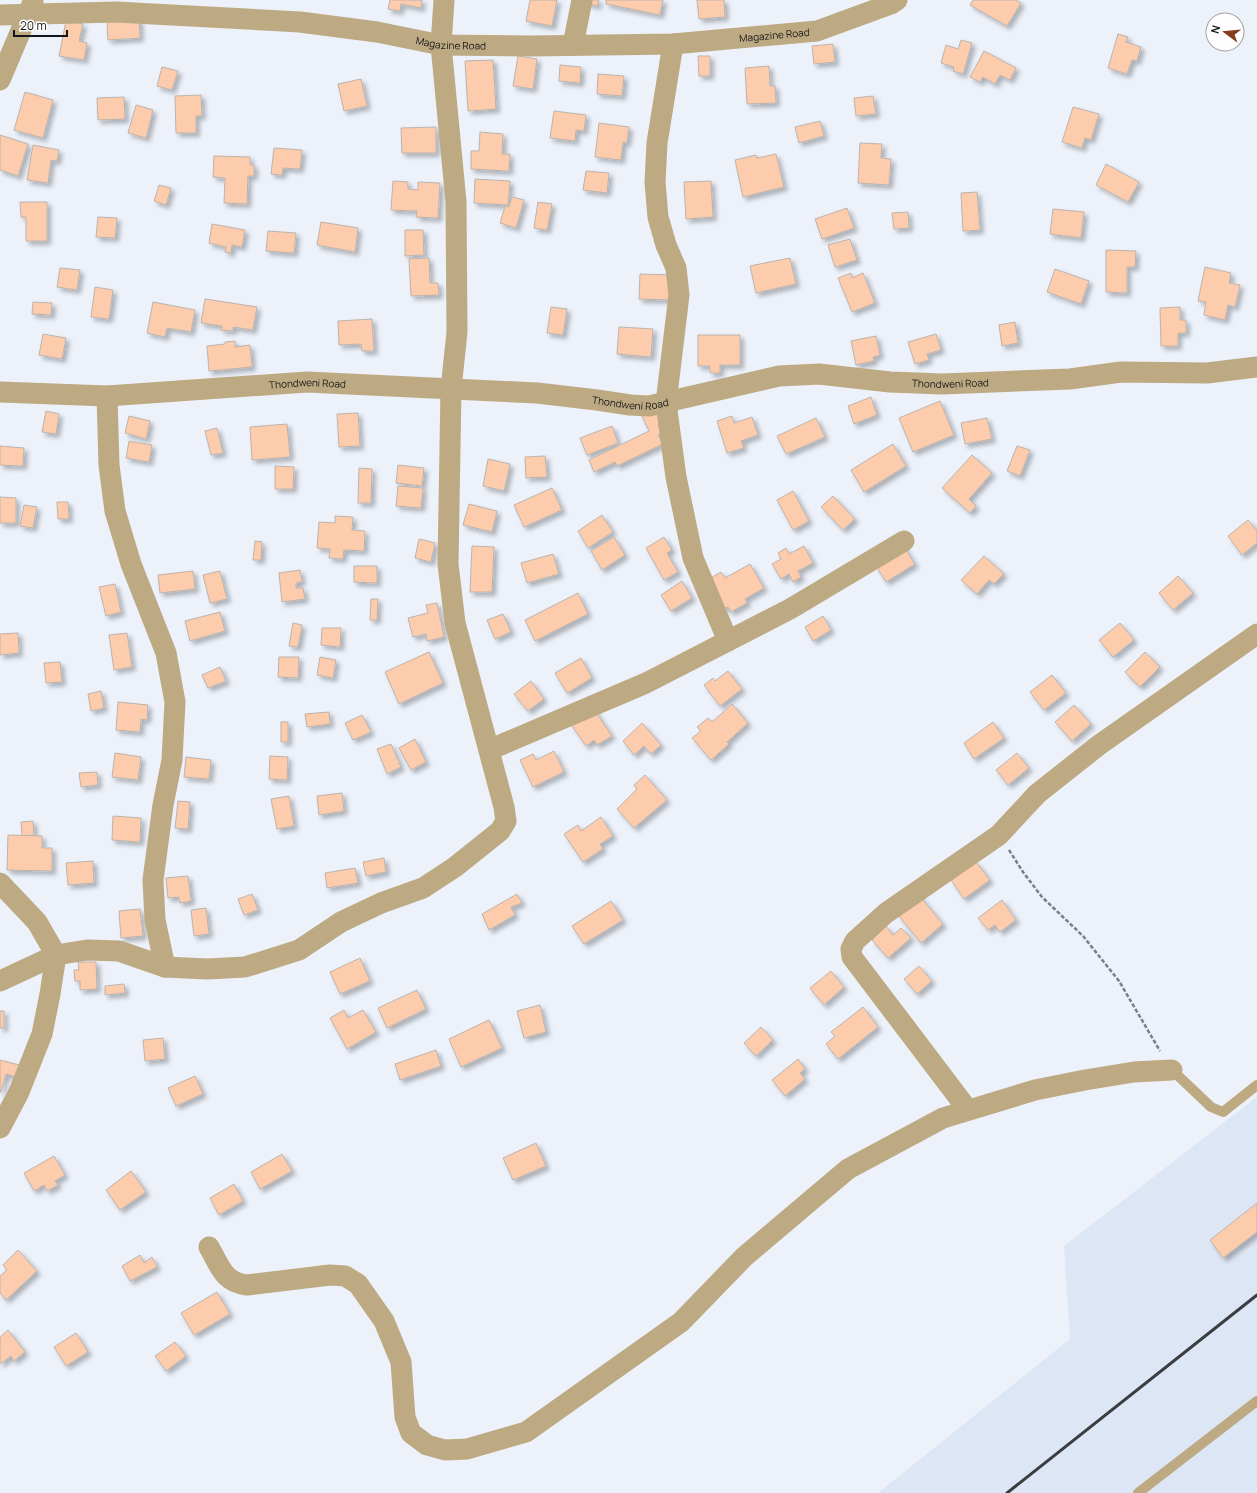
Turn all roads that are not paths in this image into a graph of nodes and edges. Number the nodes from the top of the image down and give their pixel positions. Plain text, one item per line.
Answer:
1 (444, 0) edge
2 (582, 0) edge
3 (897, 0) edge
4 (32, 7) edge
5 (0, 15) edge
6 (673, 44) junction
7 (441, 45) junction
8 (573, 45) junction
9 (0, 80) edge
10 (1257, 367) edge
11 (451, 389) junction
12 (0, 392) edge
13 (107, 396) junction
14 (666, 403) junction
15 (904, 541) dead end
16 (1257, 634) edge
17 (728, 640) junction
18 (489, 750) junction
19 (0, 883) edge
20 (56, 955) junction
21 (165, 967) junction
22 (0, 981) edge
23 (1172, 1070) joint
24 (1257, 1085) edge
25 (968, 1110) junction
26 (0, 1128) edge
27 (209, 1247) dead end
28 (1257, 1402) edge
29 (1138, 1493) edge

1 - 7 street
2 - 8 street
3 - 6 street, Magazine Road
4 - 5 street, Magazine Road
4 - 7 street, Magazine Road
4 - 9 street
6 - 8 street, Magazine Road
6 - 14 street
7 - 8 street, Magazine Road
7 - 11 street
10 - 14 street, Thondweni Road
11 - 13 street, Thondweni Road
11 - 14 street, Thondweni Road
11 - 18 street
12 - 13 street, Thondweni Road
13 - 21 street
14 - 17 street
15 - 17 street
16 - 25 street
17 - 18 street
18 - 21 street
19 - 20 street
20 - 21 street
20 - 22 street
20 - 26 street
23 - 24 lane
23 - 25 street
25 - 27 street
28 - 29 lane

